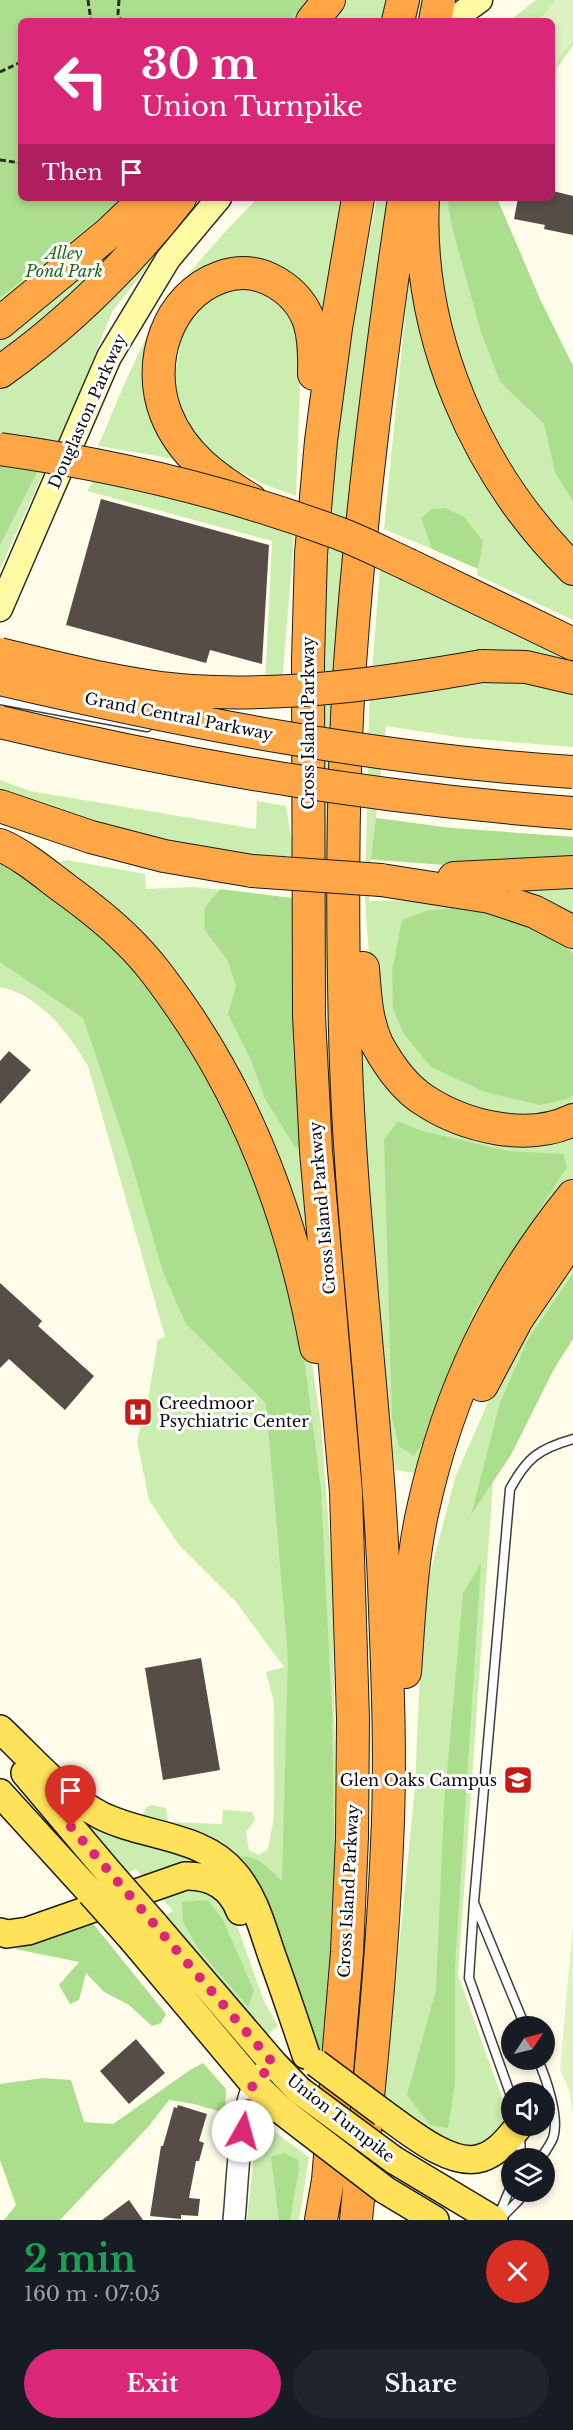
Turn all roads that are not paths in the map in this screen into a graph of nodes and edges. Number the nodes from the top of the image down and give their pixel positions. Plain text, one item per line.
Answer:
1 (330, 0) edge
2 (403, 0) edge
3 (455, 9) edge
4 (316, 18) edge
5 (399, 18) edge
6 (440, 18) edge
7 (143, 201) edge
8 (177, 201) edge
9 (216, 201) edge
10 (358, 201) edge
11 (404, 201) edge
12 (423, 201) edge
13 (0, 323) edge
14 (0, 372) edge
15 (0, 449) edge
16 (265, 508) junction
17 (311, 554) junction
18 (573, 569) edge
19 (0, 609) edge
20 (573, 644) edge
21 (0, 654) edge
22 (573, 678) edge
23 (0, 679) edge
24 (0, 700) edge
25 (0, 722) edge
26 (157, 729) dead end
27 (573, 772) edge
28 (345, 785) junction
29 (573, 813) edge
30 (5, 828) edge
31 (573, 872) edge
32 (489, 887) junction
33 (573, 932) edge
34 (573, 1120) edge
35 (573, 1196) edge
36 (573, 1237) edge
37 (573, 1439) edge
38 (350, 1602) junction
39 (404, 1689) junction
40 (0, 1729) edge
41 (0, 1744) edge
42 (0, 1793) edge
43 (474, 1902) junction
44 (0, 1932) edge
45 (381, 1953) junction
46 (521, 2016) edge
47 (311, 2059) junction
48 (273, 2063) junction
49 (542, 2070) edge
50 (506, 2082) edge
51 (254, 2084) junction
52 (510, 2136) edge
53 (547, 2148) edge
54 (504, 2202) edge
55 (517, 2202) edge
56 (234, 2220) edge
57 (321, 2220) edge
58 (356, 2220) edge
59 (435, 2220) edge
60 (496, 2220) edge

1 - 4 highway
2 - 5 highway
3 - 6 highway
7 - 13 highway
8 - 14 highway
9 - 19 main road, Douglaston Parkway
10 - 17 highway, Cross Island Parkway
11 - 28 highway, Cross Island Parkway
12 - 18 highway
15 - 16 highway, bridge
16 - 17 highway
16 - 20 highway, bridge
17 - 38 highway, Cross Island Parkway
21 - 22 highway, bridge
23 - 27 highway, Grand Central Parkway, bridge
24 - 26 lane
25 - 29 highway, bridge
28 - 34 highway
28 - 45 highway, Cross Island Parkway
30 - 32 highway, bridge
30 - 38 highway
31 - 32 highway
32 - 33 highway
35 - 39 highway
36 - 39 highway
37 - 43 lane
38 - 57 highway, Cross Island Parkway
39 - 45 highway
40 - 47 main road
41 - 48 main road, Union Turnpike, bridge
42 - 51 main road, Union Turnpike, bridge
43 - 46 lane
43 - 50 lane
44 - 47 main road
45 - 58 highway, Cross Island Parkway
47 - 52 main road, bridge
48 - 51 street
48 - 60 main road, Union Turnpike, bridge
49 - 53 lane
51 - 56 street
51 - 59 main road, Union Turnpike, bridge
54 - 60 lane
55 - 60 lane

